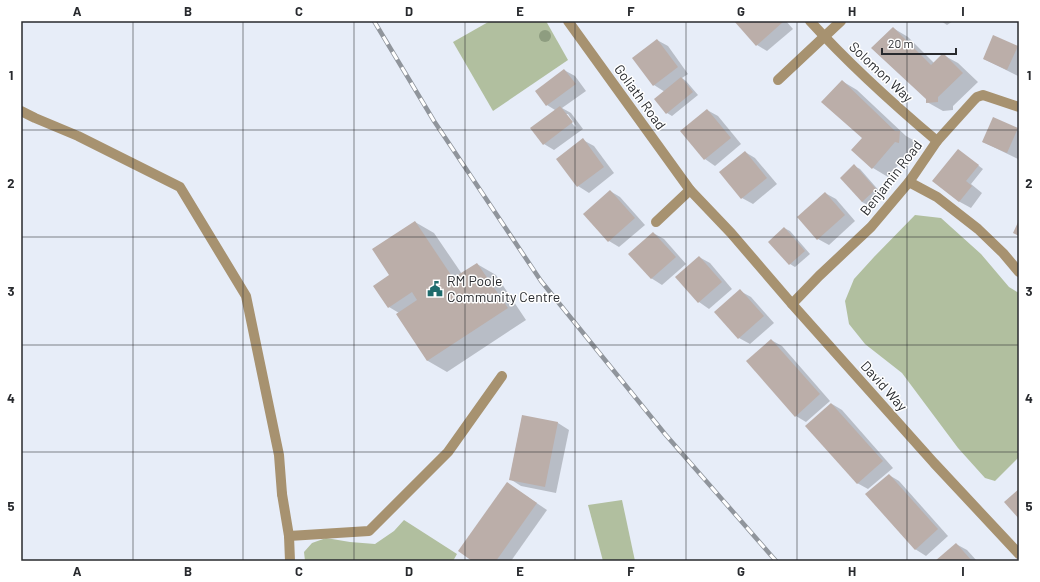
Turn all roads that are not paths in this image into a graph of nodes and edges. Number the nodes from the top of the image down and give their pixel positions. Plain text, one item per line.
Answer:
1 (568, 21) edge
2 (810, 21) edge
3 (841, 21) edge
4 (825, 37) junction
5 (778, 80) dead end
6 (1019, 107) edge
7 (21, 110) edge
8 (937, 141) junction
9 (909, 182) junction
10 (690, 190) junction
11 (656, 222) dead end
12 (731, 232) joint
13 (1019, 272) edge
14 (792, 304) junction
15 (502, 376) dead end
16 (289, 536) junction
17 (1019, 554) edge
18 (290, 561) edge

1 - 10 street, Goliath Road
2 - 4 street, Solomon Way
3 - 4 street
4 - 5 street
4 - 8 street, Solomon Way
6 - 8 street, Benjamin Road
7 - 16 street
8 - 9 street, Benjamin Road
9 - 13 street
9 - 14 street, Benjamin Road
10 - 11 street
10 - 12 street, Goliath Road
12 - 14 street, David Way
14 - 17 street, David Way
15 - 16 street
16 - 18 street

